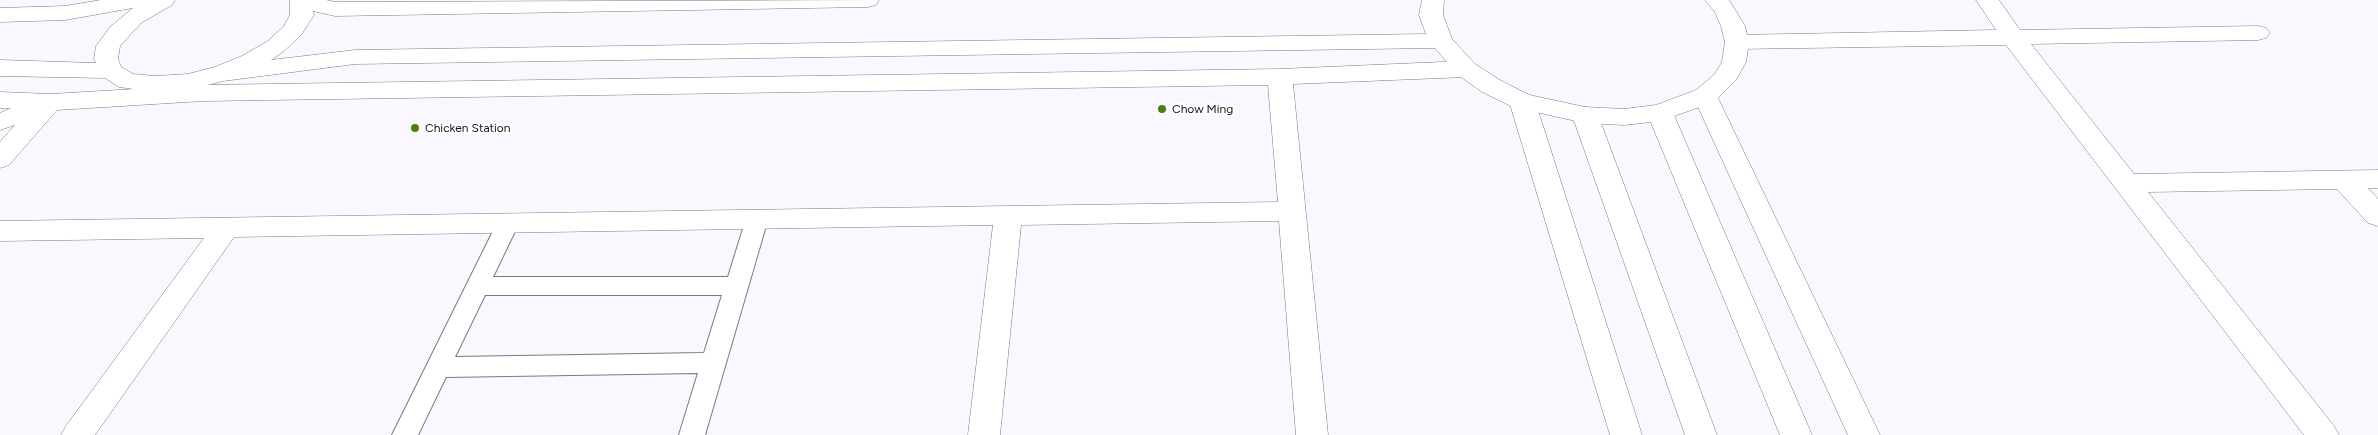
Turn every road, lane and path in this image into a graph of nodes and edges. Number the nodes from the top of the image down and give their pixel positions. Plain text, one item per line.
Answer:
1 (142, 0) edge
2 (164, 0) edge
3 (868, 0) edge
4 (1433, 0) edge
5 (1716, 0) edge
6 (1987, 0) edge
7 (302, 1) edge
8 (0, 15) edge
9 (2258, 33) dead end
10 (2012, 36) junction
11 (1441, 40) junction
12 (1737, 42) junction
13 (3, 69) edge
14 (1466, 69) junction
15 (223, 73) junction
16 (120, 76) junction
17 (1280, 77) junction
18 (1705, 96) junction
19 (0, 100) edge
20 (1522, 100) junction
21 (51, 102) junction
22 (1660, 113) junction
23 (1585, 116) junction
24 (0, 122) edge
25 (0, 159) edge
26 (2378, 179) edge
27 (2344, 180) junction
28 (2127, 183) junction
29 (1291, 211) junction
30 (1008, 216) junction
31 (2378, 216) edge
32 (758, 219) junction
33 (508, 223) junction
34 (227, 227) junction
35 (0, 231) edge
36 (478, 286) junction
37 (738, 286) junction
38 (714, 363) junction
39 (438, 367) junction
40 (77, 435) edge
41 (405, 435) edge
42 (692, 435) edge
43 (984, 435) edge
44 (1312, 435) edge
45 (1626, 435) edge
46 (1701, 435) edge
47 (1796, 435) edge
48 (1864, 435) edge
49 (2323, 435) edge

1 - 8 street
2 - 16 street
3 - 7 street
4 - 11 street
5 - 12 street
6 - 10 street
7 - 15 street
9 - 10 street
10 - 12 street
10 - 28 street
11 - 14 street
11 - 15 street
12 - 18 street
13 - 16 street
14 - 17 street
14 - 20 street
15 - 16 street
16 - 21 street
17 - 21 street
17 - 29 street
18 - 22 street
18 - 48 street
19 - 21 street
20 - 23 street
20 - 45 street
21 - 24 street
21 - 25 street
22 - 23 street
22 - 47 street
23 - 46 street
26 - 27 street
27 - 28 street
27 - 31 street
28 - 49 street
29 - 30 street
29 - 44 street
30 - 32 street
30 - 43 street
32 - 33 street
32 - 37 lane
33 - 34 street
33 - 36 lane
34 - 35 street
34 - 40 street
36 - 37 lane
36 - 39 lane
37 - 38 lane
38 - 39 lane
38 - 42 lane
39 - 41 lane

